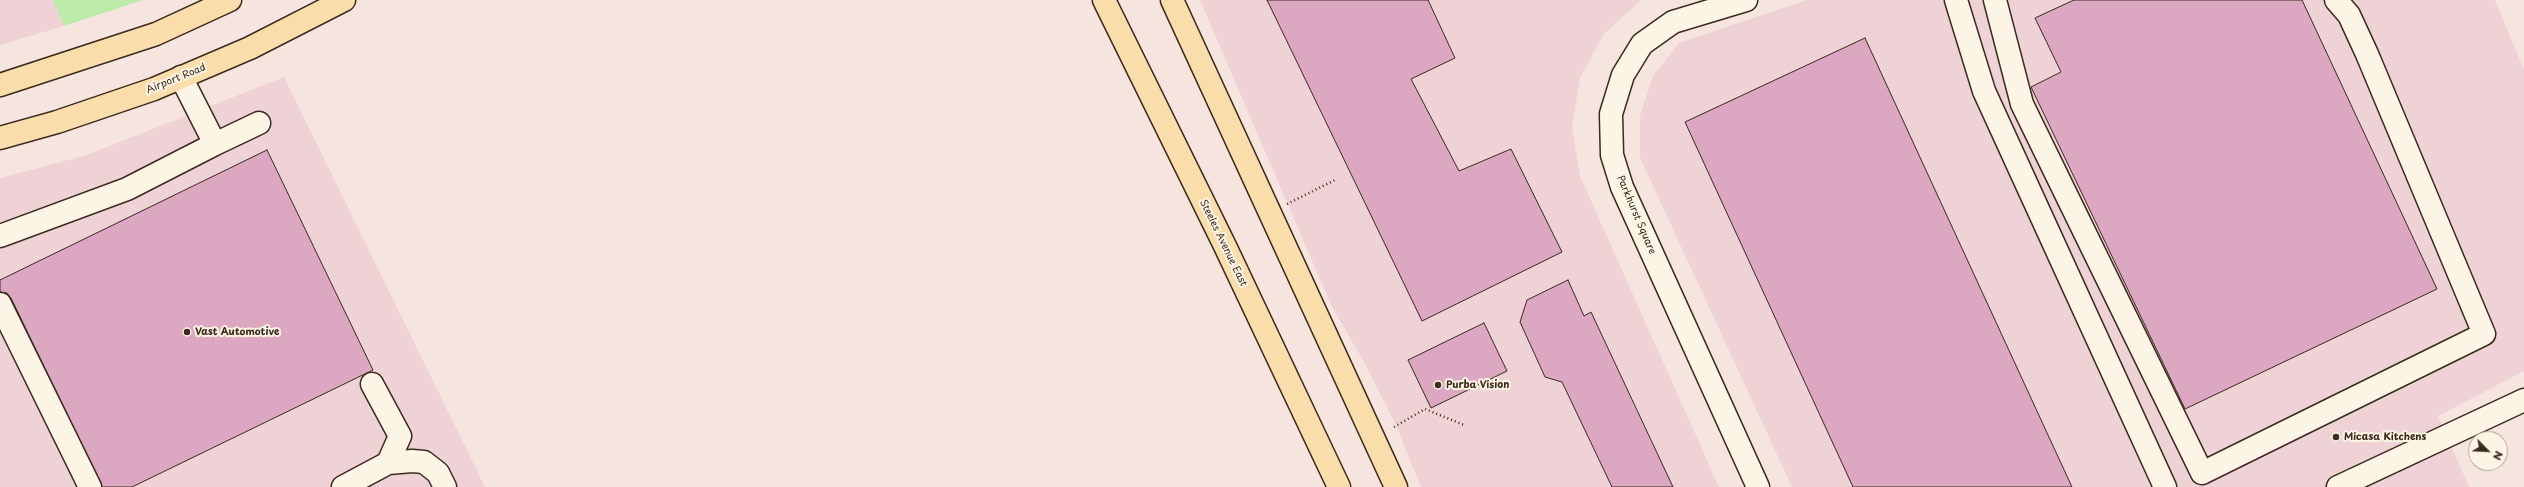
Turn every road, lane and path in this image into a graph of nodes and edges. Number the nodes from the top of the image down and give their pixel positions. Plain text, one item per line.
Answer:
1 (230, 0) edge
2 (344, 0) edge
3 (1104, 0) edge
4 (1172, 0) edge
5 (1746, 0) edge
6 (1956, 0) edge
7 (1995, 0) edge
8 (2336, 0) edge
9 (181, 77) junction
10 (0, 85) edge
11 (259, 123) dead end
12 (0, 138) edge
13 (216, 144) junction
14 (1335, 180) dead end
15 (1285, 205) dead end
16 (0, 236) edge
17 (0, 304) edge
18 (372, 384) dead end
19 (2524, 400) edge
20 (1464, 425) dead end
21 (1394, 427) dead end
22 (388, 463) junction
23 (90, 487) edge
24 (344, 487) edge
25 (445, 487) edge
26 (1339, 487) edge
27 (1396, 487) edge
28 (1758, 487) edge
29 (2164, 487) edge
30 (2338, 487) edge

1 - 10 main road
2 - 9 main road, Airport Road
3 - 26 main road, Steeles Avenue East
4 - 27 main road
5 - 28 street, Parkhurst Square
6 - 29 street
7 - 8 street
9 - 12 main road, Airport Road
9 - 13 street
11 - 13 street
13 - 16 street
14 - 15 path
17 - 23 street
18 - 22 street
19 - 30 street
20 - 21 path
22 - 24 street
22 - 25 street

